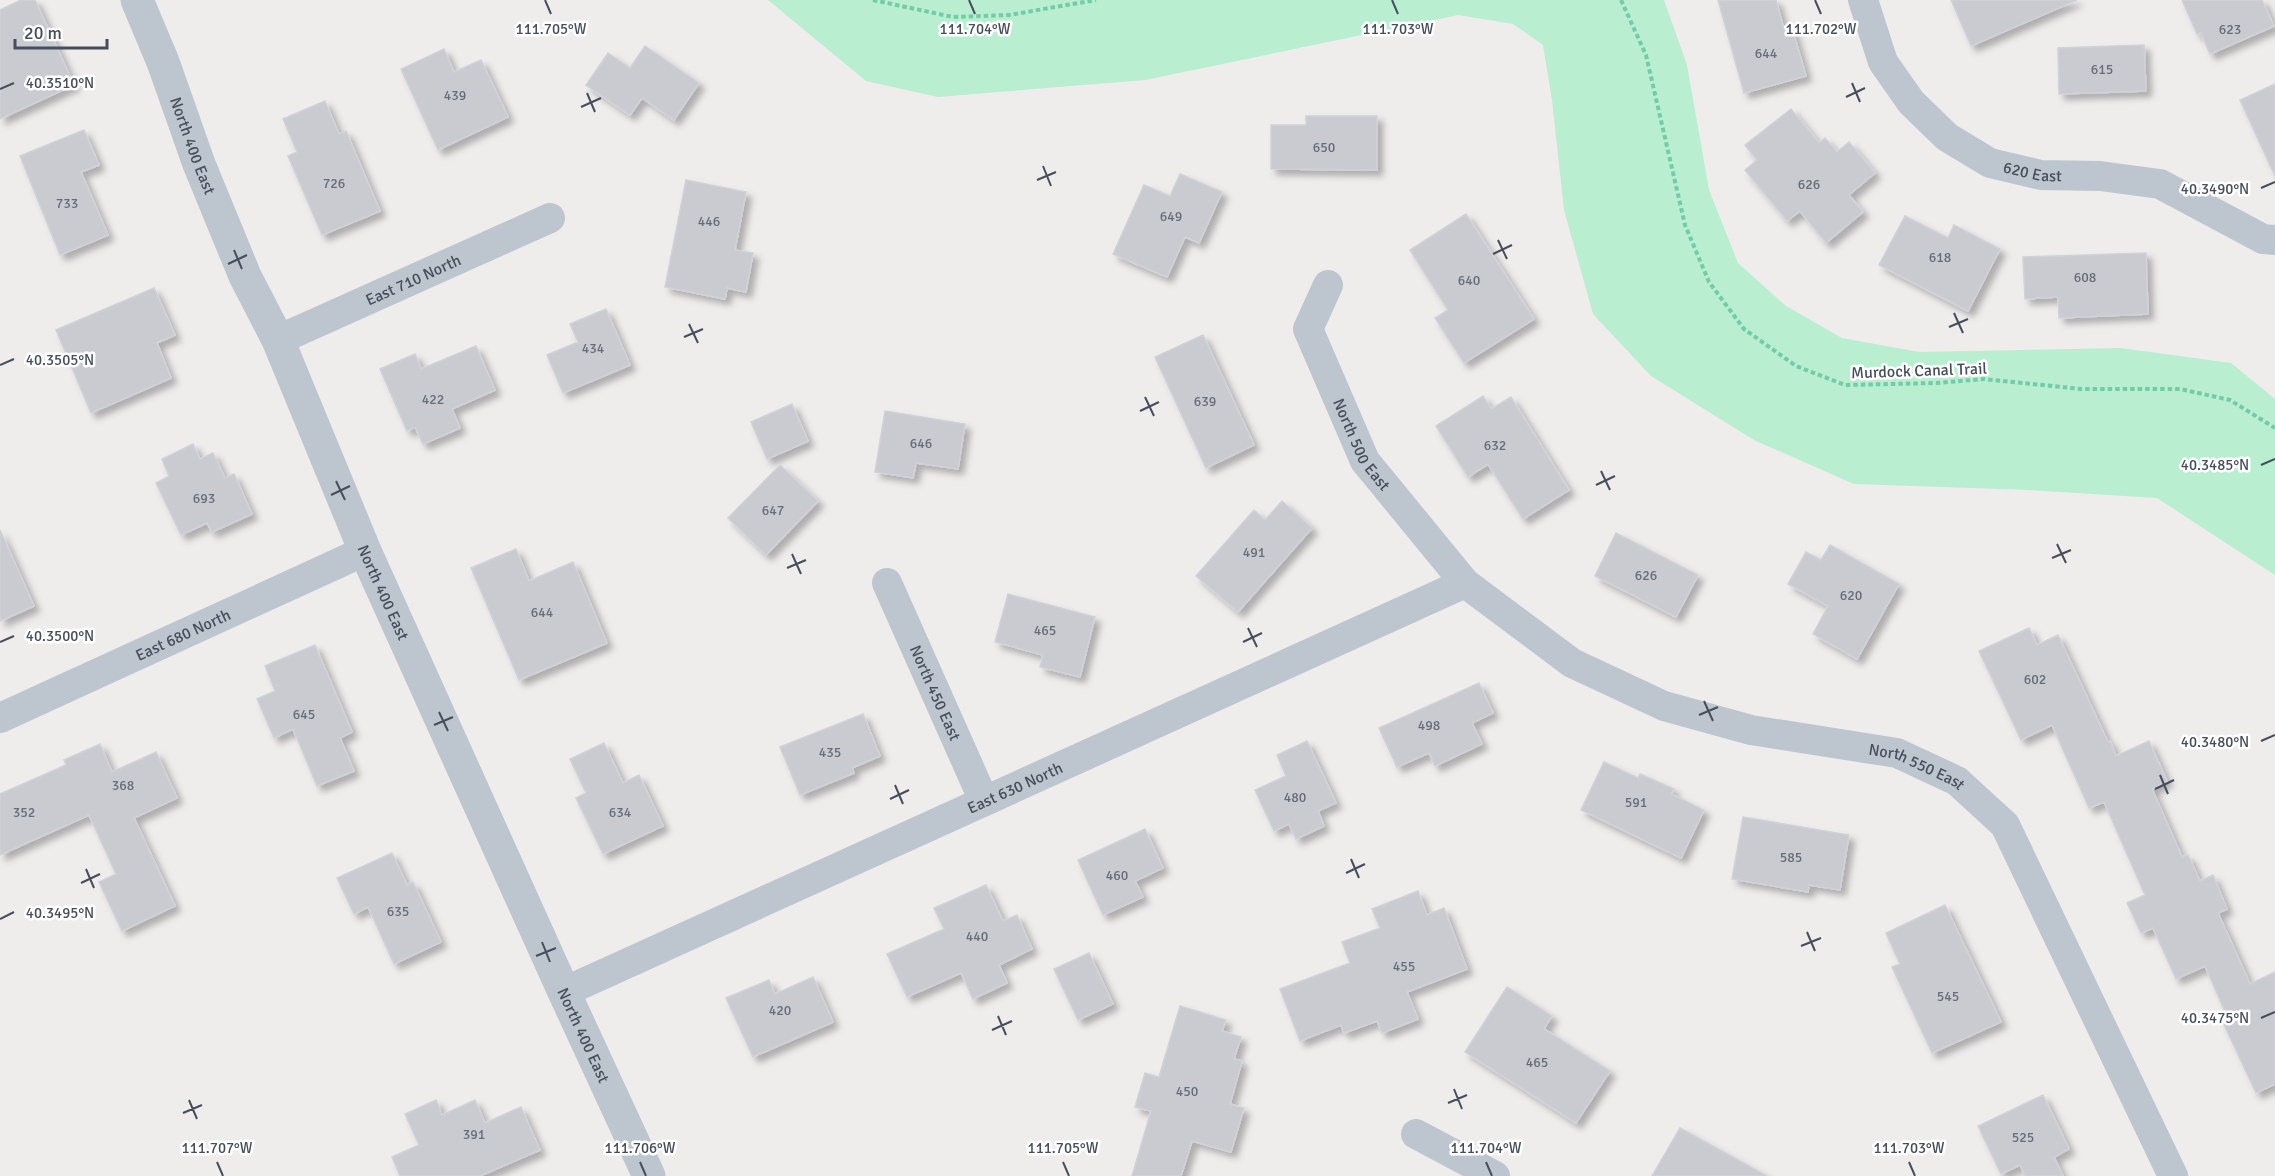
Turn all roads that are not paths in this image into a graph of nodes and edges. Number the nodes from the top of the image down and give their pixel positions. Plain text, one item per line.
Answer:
1 (137, 0) edge
2 (1863, 0) edge
3 (550, 218) dead end
4 (2275, 240) edge
5 (1328, 285) dead end
6 (278, 340) junction
7 (366, 551) junction
8 (887, 583) dead end
9 (1465, 583) junction
10 (0, 718) edge
11 (984, 801) junction
12 (564, 992) junction
13 (1416, 1134) dead end
14 (649, 1176) edge
15 (1495, 1176) edge
16 (2173, 1176) edge

1 - 6 street, North 400 East
2 - 4 street, 620 East
3 - 6 street, East 710 North
5 - 9 street, North 500 East
6 - 7 street, North 400 East
7 - 10 street, East 680 North
7 - 12 street, North 400 East
8 - 11 street, North 450 East
9 - 11 street, East 630 North
9 - 16 street, North 550 East
11 - 12 street, East 630 North
12 - 14 street, North 400 East
13 - 15 street

